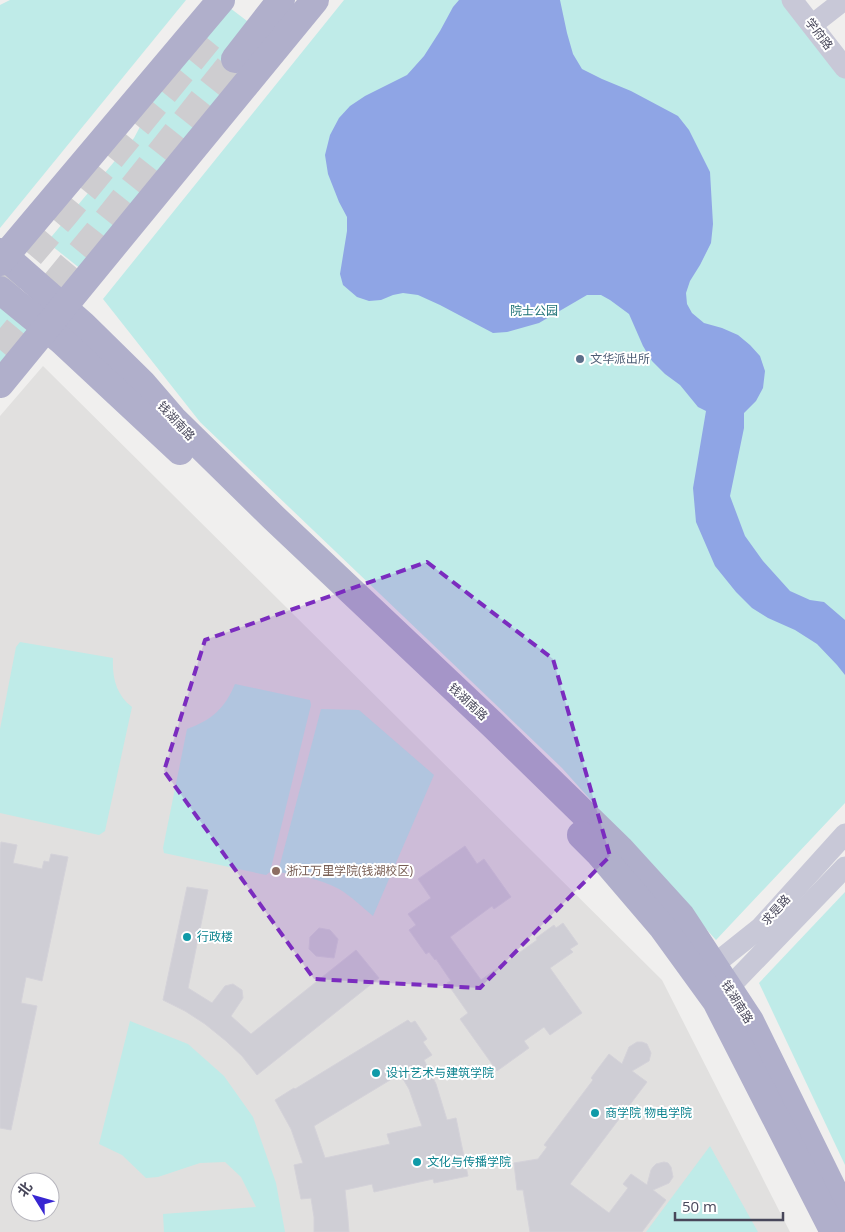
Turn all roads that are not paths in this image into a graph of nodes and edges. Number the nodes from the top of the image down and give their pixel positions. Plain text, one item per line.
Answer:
1 (221, 0) edge
2 (241, 0) edge
3 (281, 0) edge
4 (316, 0) edge
5 (792, 0) edge
6 (844, 0) edge
7 (812, 25) junction
8 (209, 38) tunnel mouth
9 (235, 59) tunnel mouth
10 (845, 68) edge
11 (2, 257) edge
12 (0, 290) edge
13 (54, 318) junction
14 (0, 384) edge
15 (845, 834) edge
16 (845, 867) edge
17 (706, 971) junction
18 (722, 995) junction
19 (845, 1214) edge
20 (834, 1232) edge

1 - 11 main road
2 - 8 main road
3 - 9 main road
4 - 13 main road
5 - 7 street, 学府路
6 - 7 street
7 - 10 street, 学府路
11 - 13 main road, 钱湖南路
12 - 13 main road, 钱湖南路
13 - 14 main road
13 - 17 main road, 钱湖南路
15 - 17 street, 求是路
16 - 18 street, 求是路
17 - 18 main road, 钱湖南路
18 - 19 main road, 钱湖南路
18 - 20 main road, 钱湖南路

